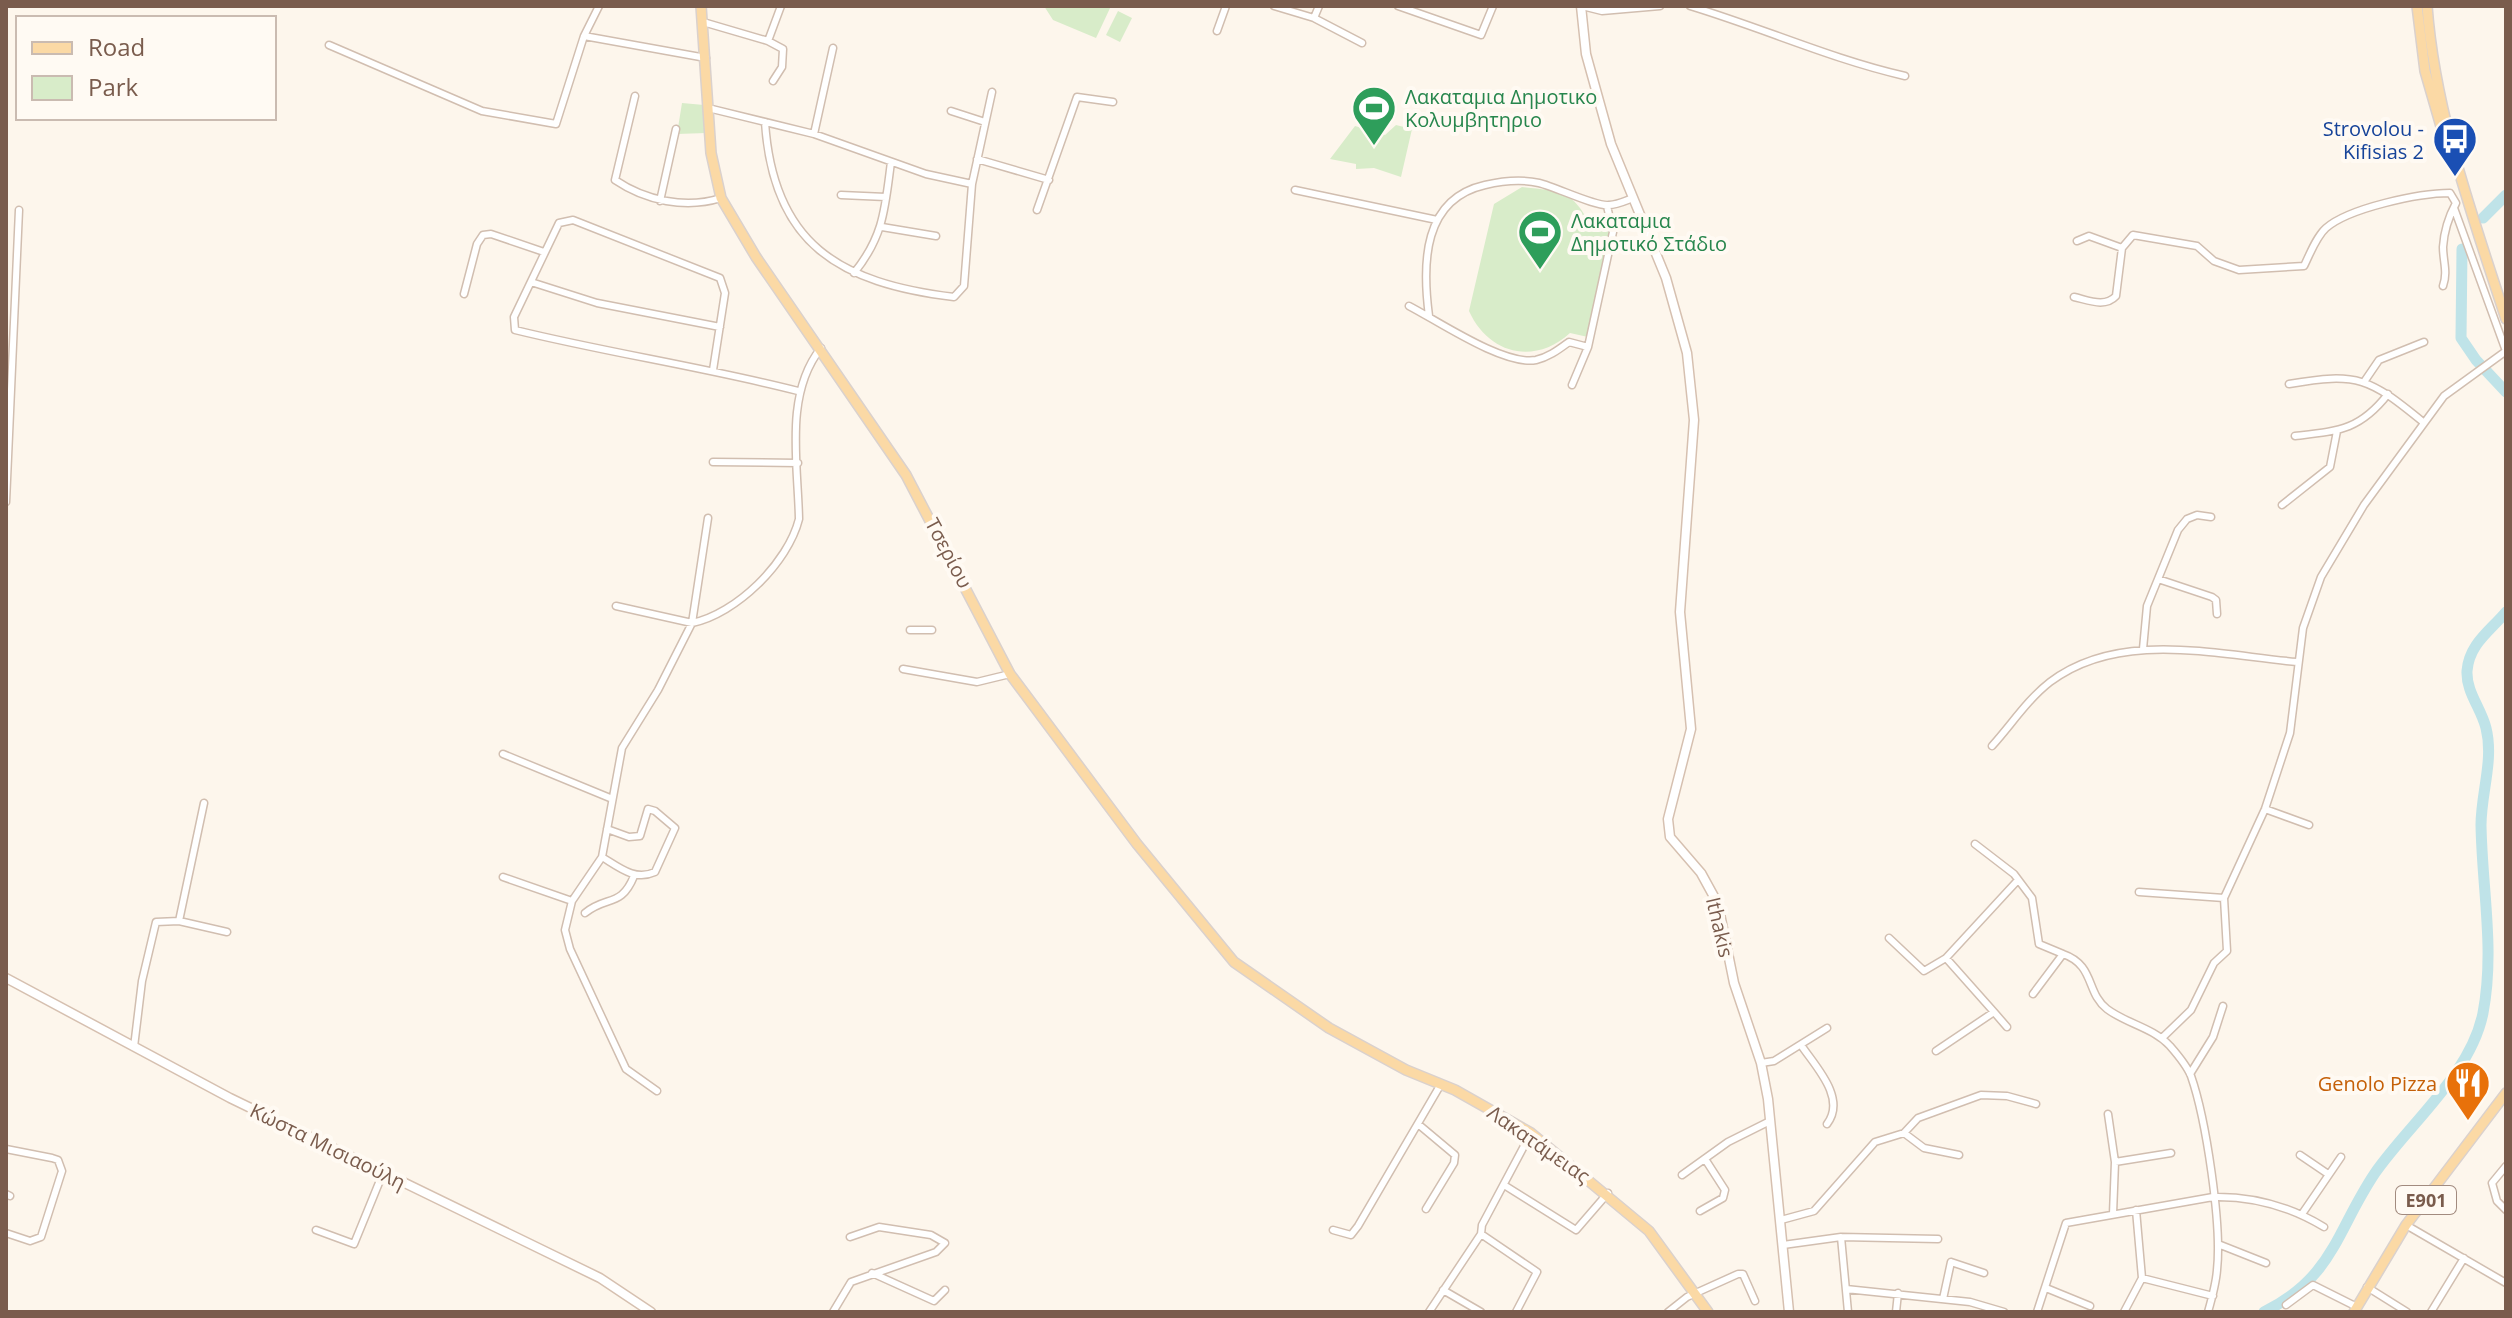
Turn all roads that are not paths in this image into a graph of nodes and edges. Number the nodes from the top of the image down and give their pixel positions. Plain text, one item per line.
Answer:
1 (599, 6) edge
2 (701, 6) edge
3 (781, 6) edge
4 (1226, 6) edge
5 (1274, 6) edge
6 (1319, 6) edge
7 (1400, 6) edge
8 (1493, 6) edge
9 (1581, 6) edge
10 (1660, 6) edge
11 (1690, 6) edge
12 (2417, 6) edge
13 (2427, 6) edge
14 (1640, 7) edge
15 (1314, 18) junction
16 (703, 22) junction
17 (1217, 31) dead end
18 (584, 36) junction
19 (768, 41) junction
20 (1362, 43) dead end
21 (329, 45) dead end
22 (833, 48) dead end
23 (706, 58) junction
24 (1905, 76) dead end
25 (773, 81) dead end
26 (992, 92) dead end
27 (635, 96) dead end
28 (1113, 102) dead end
29 (708, 108) junction
30 (951, 111) dead end
31 (765, 122) junction
32 (985, 122) junction
33 (676, 129) dead end
34 (814, 134) junction
35 (977, 159) junction
36 (891, 162) junction
37 (1049, 180) junction
38 (972, 184) junction
39 (2464, 189) junction
40 (1295, 190) dead end
41 (841, 195) dead end
42 (2454, 195) junction
43 (886, 197) junction
44 (721, 198) junction
45 (1633, 198) junction
46 (660, 201) junction
47 (1607, 206) junction
48 (2454, 207) junction
49 (19, 210) dead end
50 (1037, 210) dead end
51 (1437, 220) junction
52 (882, 227) junction
53 (936, 236) dead end
54 (2077, 241) dead end
55 (2122, 248) junction
56 (544, 252) junction
57 (854, 273) junction
58 (531, 282) junction
59 (2443, 286) dead end
60 (464, 294) dead end
61 (2074, 297) dead end
62 (1409, 306) dead end
63 (1429, 316) junction
64 (2506, 319) edge
65 (720, 327) junction
66 (2424, 342) dead end
67 (1588, 347) junction
68 (821, 348) junction
69 (2506, 351) edge
70 (713, 370) junction
71 (2364, 382) junction
72 (2289, 384) dead end
73 (1572, 385) dead end
74 (798, 391) junction
75 (2388, 394) junction
76 (2423, 422) junction
77 (2337, 431) junction
78 (2295, 436) dead end
79 (713, 462) dead end
80 (798, 463) junction
81 (6, 502) edge
82 (2282, 505) dead end
83 (2211, 517) dead end
84 (708, 518) dead end
85 (2158, 579) junction
86 (616, 606) dead end
87 (2217, 614) dead end
88 (692, 623) junction
89 (910, 630) dead end
90 (932, 630) dead end
91 (2143, 649) junction
92 (2297, 662) junction
93 (903, 669) dead end
94 (1010, 674) junction
95 (1992, 746) dead end
96 (503, 754) dead end
97 (610, 798) junction
98 (204, 803) dead end
99 (2265, 809) junction
100 (2309, 825) dead end
101 (607, 829) junction
102 (1975, 844) dead end
103 (602, 857) junction
104 (634, 876) junction
105 (503, 877) dead end
106 (2018, 880) junction
107 (2139, 892) dead end
108 (2224, 898) junction
109 (572, 901) junction
110 (585, 913) dead end
111 (179, 921) junction
112 (227, 932) dead end
113 (1889, 938) dead end
114 (2063, 954) junction
115 (1946, 958) junction
116 (6, 978) edge
117 (2033, 994) dead end
118 (2223, 1006) dead end
119 (1994, 1012) junction
120 (2007, 1027) dead end
121 (1329, 1028) joint
122 (1827, 1028) dead end
123 (2162, 1038) junction
124 (1801, 1045) junction
125 (134, 1047) junction
126 (1936, 1051) dead end
127 (1761, 1063) junction
128 (2190, 1074) junction
129 (1441, 1084) junction
130 (657, 1091) dead end
131 (2506, 1093) edge
132 (2036, 1104) dead end
133 (2108, 1114) dead end
134 (1770, 1121) junction
135 (1418, 1124) junction
136 (1827, 1124) dead end
137 (1531, 1133) junction
138 (1904, 1133) junction
139 (6, 1149) edge
140 (2171, 1153) dead end
141 (1959, 1155) dead end
142 (2300, 1155) dead end
143 (2341, 1157) dead end
144 (1705, 1159) junction
145 (2115, 1162) junction
146 (2506, 1166) edge
147 (383, 1173) junction
148 (2328, 1174) junction
149 (1682, 1175) dead end
150 (1504, 1185) junction
151 (1608, 1193) junction
152 (2213, 1197) junction
153 (1426, 1209) dead end
154 (2136, 1210) junction
155 (2506, 1210) edge
156 (1700, 1211) dead end
157 (2113, 1214) junction
158 (2302, 1214) junction
159 (1781, 1220) junction
160 (2406, 1225) junction
161 (2324, 1227) dead end
162 (316, 1230) dead end
163 (1333, 1230) dead end
164 (6, 1233) edge
165 (1481, 1234) junction
166 (850, 1237) dead end
167 (1841, 1237) junction
168 (1938, 1239) dead end
169 (2218, 1244) junction
170 (1783, 1245) junction
171 (2464, 1258) junction
172 (2266, 1263) dead end
173 (872, 1273) junction
174 (1984, 1273) dead end
175 (2142, 1278) junction
176 (2506, 1283) edge
177 (2367, 1287) junction
178 (2046, 1288) junction
179 (1846, 1289) junction
180 (945, 1290) dead end
181 (1443, 1290) junction
182 (1696, 1293) junction
183 (1898, 1293) junction
184 (2213, 1296) junction
185 (1943, 1299) junction
186 (1755, 1301) dead end
187 (2286, 1305) dead end
188 (2090, 1306) dead end
189 (2356, 1310) edge
190 (651, 1312) edge
191 (833, 1312) edge
192 (1429, 1312) edge
193 (1481, 1312) edge
194 (1516, 1312) edge
195 (1668, 1312) edge
196 (1708, 1312) edge
197 (1789, 1312) edge
198 (1848, 1312) edge
199 (1896, 1312) edge
200 (2004, 1312) edge
201 (2037, 1312) edge
202 (2124, 1312) edge
203 (2208, 1312) edge
204 (2407, 1312) edge
205 (2431, 1312) edge

1 - 18 street
2 - 16 main road, Τσερίου
3 - 19 street
4 - 17 street
5 - 15 street
6 - 15 street
7 - 8 street
9 - 14 street
9 - 45 main road, Ithakis
10 - 14 street
11 - 24 street
12 - 39 main road
13 - 39 main road
15 - 20 street
16 - 19 street
16 - 23 main road, Τσερίου
18 - 21 street
18 - 23 street
19 - 25 street
22 - 34 street
23 - 29 main road, Τσερίου
26 - 32 street
27 - 46 street
28 - 37 street
29 - 31 street
29 - 44 main road, Τσερίου
30 - 32 street
31 - 34 street
31 - 57 street
32 - 35 street
33 - 46 street
34 - 36 street
35 - 37 street
35 - 38 street
36 - 38 street
36 - 43 street
37 - 50 street
38 - 57 street
39 - 42 street
39 - 64 main road
40 - 51 street
41 - 43 street
42 - 48 street
42 - 55 street
43 - 52 street
44 - 46 street
44 - 68 main road, Τσερίου
45 - 47 street
45 - 127 main road, Ithakis
47 - 51 street
47 - 67 street
48 - 59 street
48 - 69 street
49 - 81 street
51 - 63 street
52 - 53 street
52 - 57 street
54 - 55 street
55 - 61 street
56 - 58 street
56 - 60 street
56 - 65 street
58 - 65 street
58 - 70 street
62 - 63 street
63 - 67 street
65 - 70 street
66 - 71 street
67 - 73 street
68 - 74 street
68 - 94 main road, Τσερίου
69 - 76 street
70 - 74 street
71 - 72 street
71 - 75 street
74 - 80 street
75 - 76 street
75 - 77 street
76 - 92 street
77 - 78 street
77 - 82 street
79 - 80 street
80 - 88 street
83 - 85 street
84 - 88 street
85 - 87 street
85 - 91 street
86 - 88 street
88 - 97 street
89 - 90 street
91 - 92 street
91 - 95 street
92 - 99 street
93 - 94 street
94 - 121 main road, Τσερίου
96 - 97 street
97 - 101 street
98 - 111 street
99 - 100 street
99 - 108 street
101 - 103 street
101 - 104 street
102 - 106 street
103 - 104 street
103 - 109 street
104 - 110 street
105 - 109 street
106 - 114 street
106 - 115 street
107 - 108 street
108 - 123 street
109 - 130 street
111 - 112 street
111 - 125 street
113 - 115 street
114 - 117 street
114 - 123 street
115 - 119 street
116 - 125 main road, Κώστα Μισιαούλη
118 - 128 street
119 - 120 street
119 - 126 street
121 - 129 main road, Λακατάμειας
122 - 124 street
123 - 128 street
124 - 127 street
124 - 136 street
125 - 147 main road, Κώστα Μισιαούλη
127 - 134 main road, Ithakis
128 - 152 street
129 - 135 street
129 - 137 main road, Λακατάμειας
131 - 160 main road, E901
132 - 138 street
133 - 145 street
134 - 144 street
134 - 159 main road, Ithakis
135 - 153 street
135 - 163 street
137 - 150 street
137 - 151 main road, Λακατάμειας
138 - 141 street
138 - 159 street
139 - 164 street
140 - 145 street
142 - 148 street
143 - 148 street
144 - 149 street
144 - 156 street
145 - 157 street
146 - 155 street
147 - 162 street
147 - 190 main road, Κώστα Μισιαούλη
148 - 158 street
150 - 151 street
150 - 165 street
151 - 182 main road, Λακατάμειας
152 - 154 street
152 - 158 street
152 - 169 street
154 - 157 street
154 - 175 street
157 - 178 street
158 - 161 street
159 - 170 main road, Ithakis
160 - 171 street
160 - 177 main road, E901
165 - 181 street
165 - 194 street
166 - 173 street
167 - 168 street
167 - 170 street
167 - 179 street
169 - 172 street
169 - 184 street
170 - 197 main road, Ithakis
171 - 176 street
171 - 205 street
173 - 180 street
173 - 191 street
174 - 185 street
175 - 184 street
175 - 202 street
177 - 189 main road, E901
177 - 204 street
178 - 188 street
178 - 201 street
179 - 183 street
179 - 198 street
181 - 192 street
181 - 193 street
182 - 186 street
182 - 195 street
182 - 196 main road, Λακατάμειας
183 - 185 street
183 - 199 street
184 - 203 street
185 - 200 street
187 - 189 street

